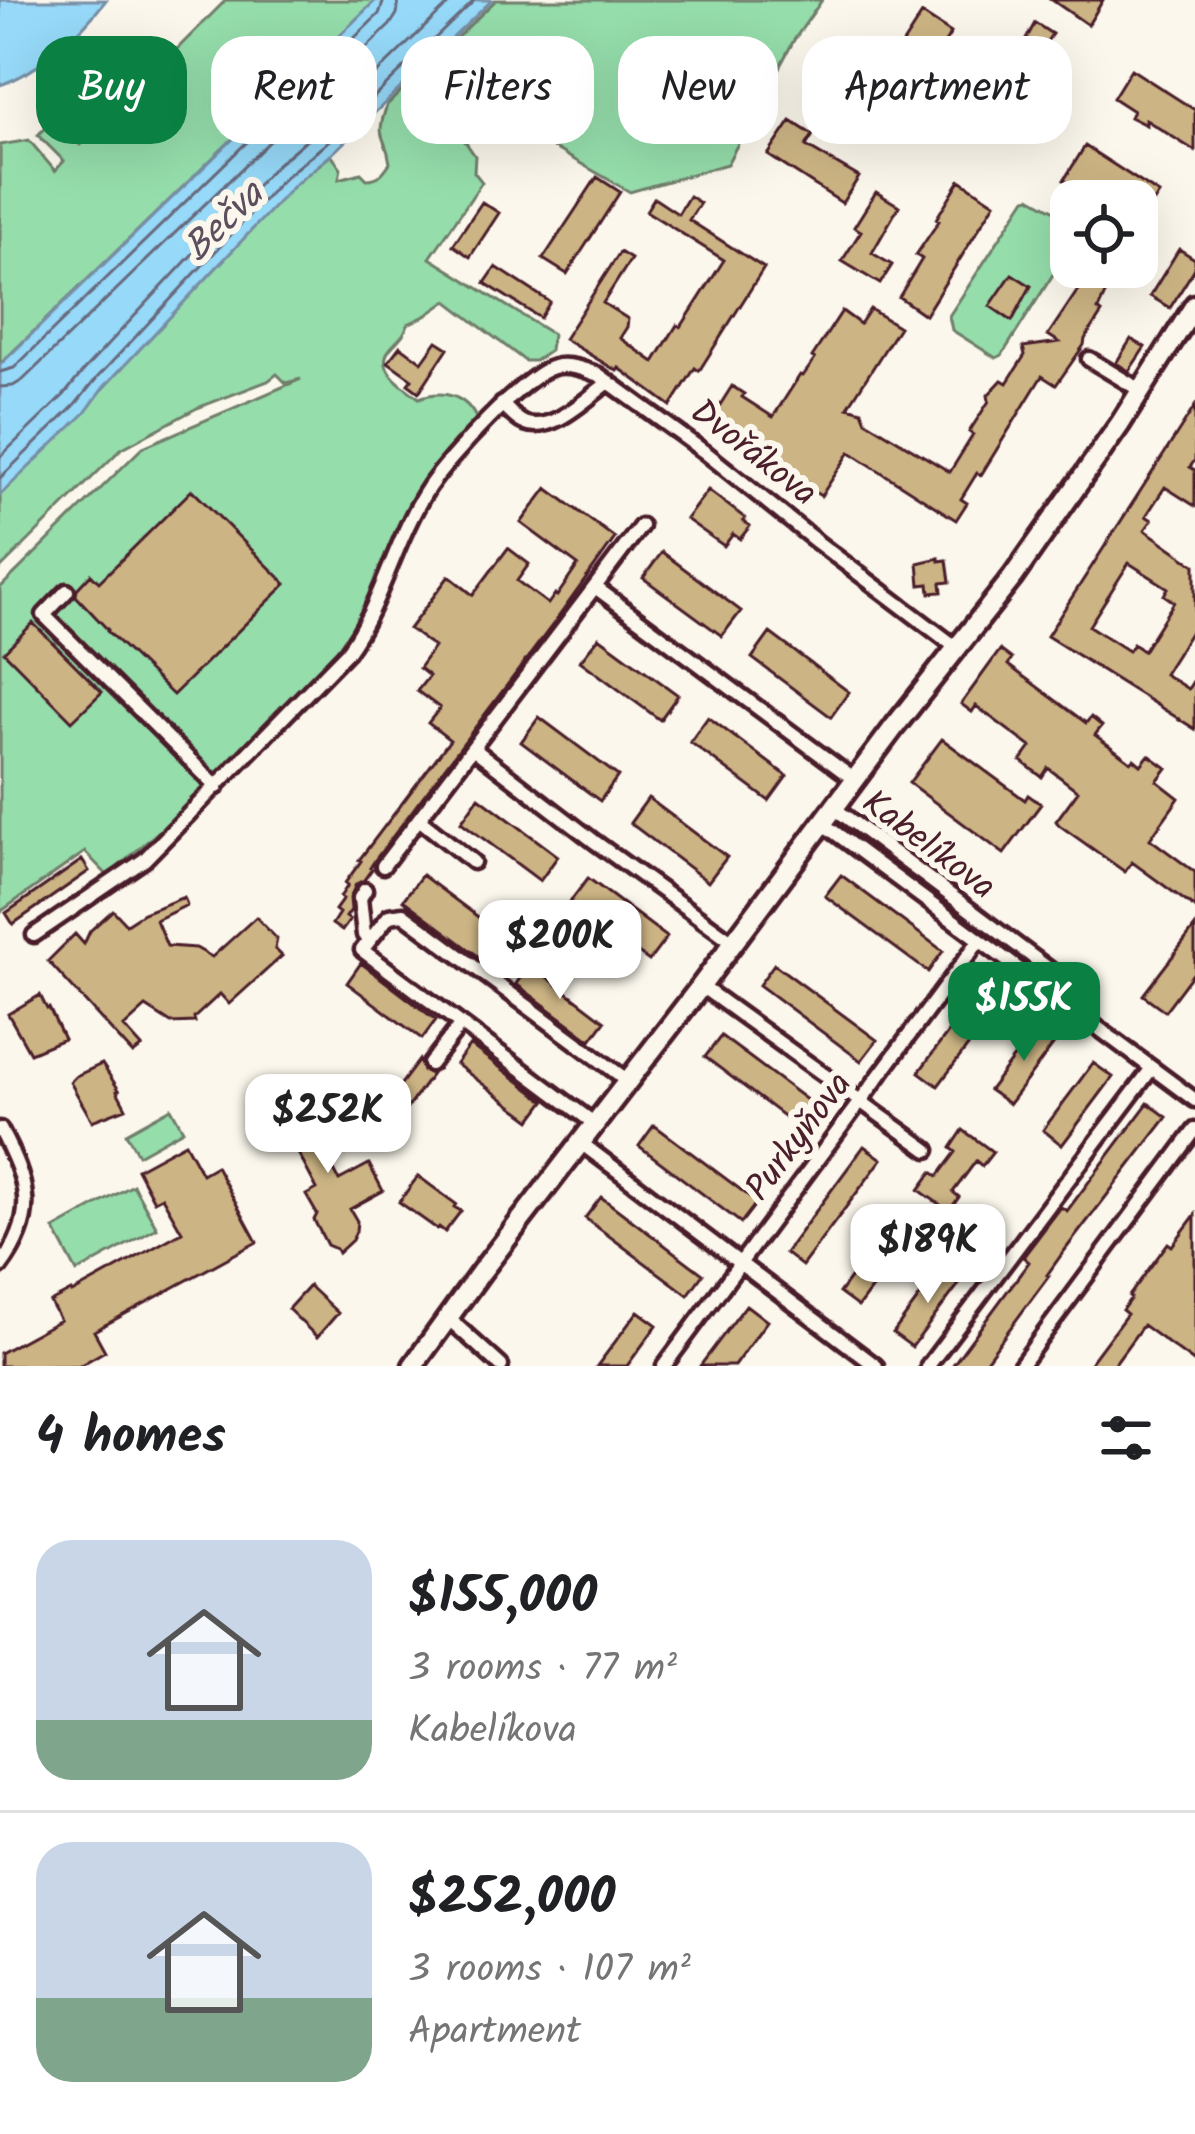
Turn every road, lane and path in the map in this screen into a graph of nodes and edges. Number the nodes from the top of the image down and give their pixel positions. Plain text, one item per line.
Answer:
1 (1195, 304) edge
2 (1089, 359) dead end
3 (609, 382) junction
4 (1140, 390) junction
5 (502, 404) junction
6 (641, 526) dead end
7 (595, 587) junction
8 (67, 592) dead end
9 (957, 649) junction
10 (474, 749) junction
11 (855, 780) junction
12 (217, 788) junction
13 (828, 816) junction
14 (419, 819) junction
15 (473, 862) dead end
16 (383, 866) dead end
17 (365, 890) dead end
18 (34, 934) dead end
19 (370, 940) junction
20 (979, 941) junction
21 (734, 943) junction
22 (701, 986) junction
23 (1062, 993) junction
24 (460, 1024) junction
25 (430, 1064) dead end
26 (1151, 1068) junction
27 (628, 1081) junction
28 (1195, 1100) edge
29 (860, 1102) junction
30 (595, 1124) junction
31 (0, 1129) edge
32 (1195, 1130) edge
33 (580, 1143) junction
34 (928, 1150) dead end
35 (740, 1262) junction
36 (0, 1267) edge
37 (448, 1318) junction
38 (413, 1366) edge
39 (501, 1366) edge
40 (664, 1366) edge
41 (876, 1366) edge
42 (928, 1366) edge
43 (1019, 1366) edge

1 - 4 main road
2 - 4 street
3 - 5 street, Dvořákova
3 - 5 street
3 - 9 street, Dvořákova
4 - 9 main road
5 - 12 street
6 - 7 street
7 - 10 street
7 - 11 street
8 - 12 street
9 - 11 main road
10 - 14 street
10 - 21 street
11 - 13 main road
12 - 18 street
13 - 20 street, Kabelíkova
13 - 21 main road
13 - 23 street, Kabelíkova
14 - 15 street
14 - 16 street
17 - 19 street
19 - 24 street
19 - 27 street
20 - 23 street, Kabelíkova
20 - 29 street, Purkyňova
21 - 22 main road
22 - 27 main road
22 - 29 street
23 - 26 street, Kabelíkova
24 - 25 street
24 - 30 street
26 - 28 street, Kabelíkova
26 - 42 street
27 - 30 main road
29 - 34 street
29 - 35 street, Purkyňova
30 - 33 main road
31 - 36 street
32 - 43 street
33 - 35 street
33 - 37 main road
35 - 40 street, Purkyňova
35 - 41 street
37 - 38 main road
37 - 39 street

